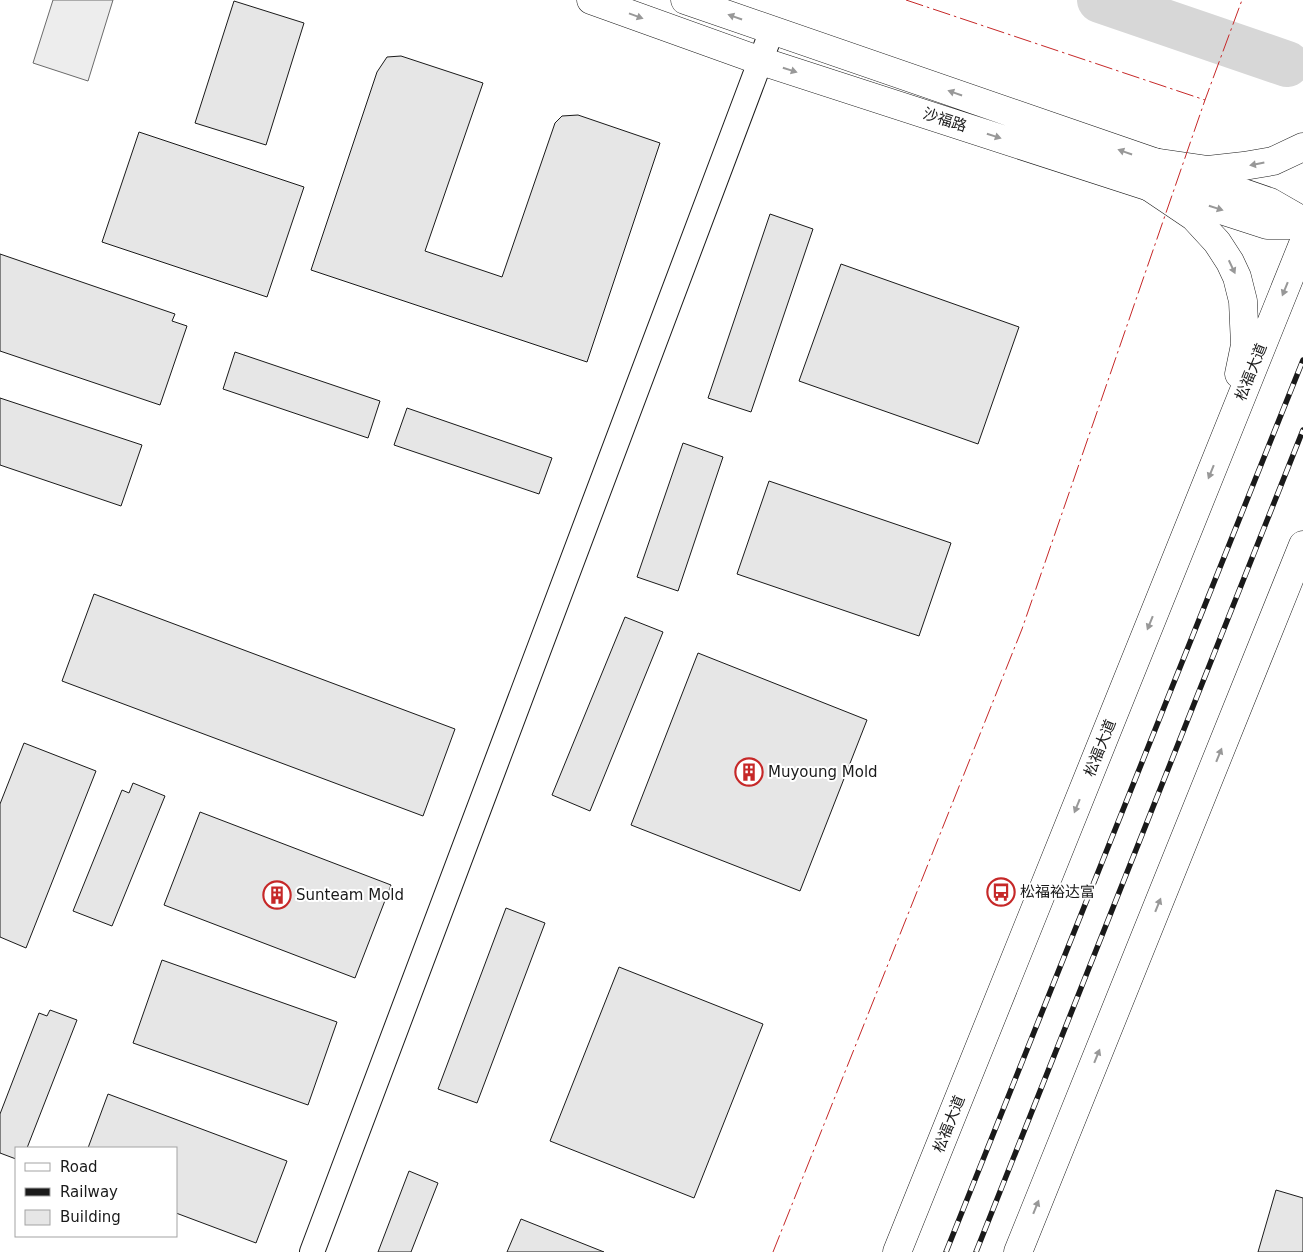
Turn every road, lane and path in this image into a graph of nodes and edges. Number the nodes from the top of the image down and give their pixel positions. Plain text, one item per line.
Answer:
1 (590, 0) edge
2 (685, 0) edge
3 (772, 30) junction
4 (761, 61) junction
5 (1303, 148) edge
6 (1150, 174) junction
7 (1303, 221) edge
8 (1303, 225) edge
9 (1303, 244) edge
10 (1225, 437) junction
11 (1303, 546) edge
12 (312, 1252) edge
13 (898, 1252) edge
14 (1018, 1252) edge

1 -> 4 main road, 沙福路
3 -> 2 main road, 沙福路
3 - 4 street
6 -> 3 main road, 沙福路
4 -> 6 main road, 沙福路
4 - 12 street
5 -> 6 main road
6 - 7 main road, 沙福路
6 -> 8 main road, 沙福路
6 -> 10 main road
9 -> 10 main road, 松福大道
10 -> 13 main road, 松福大道
14 -> 11 main road

